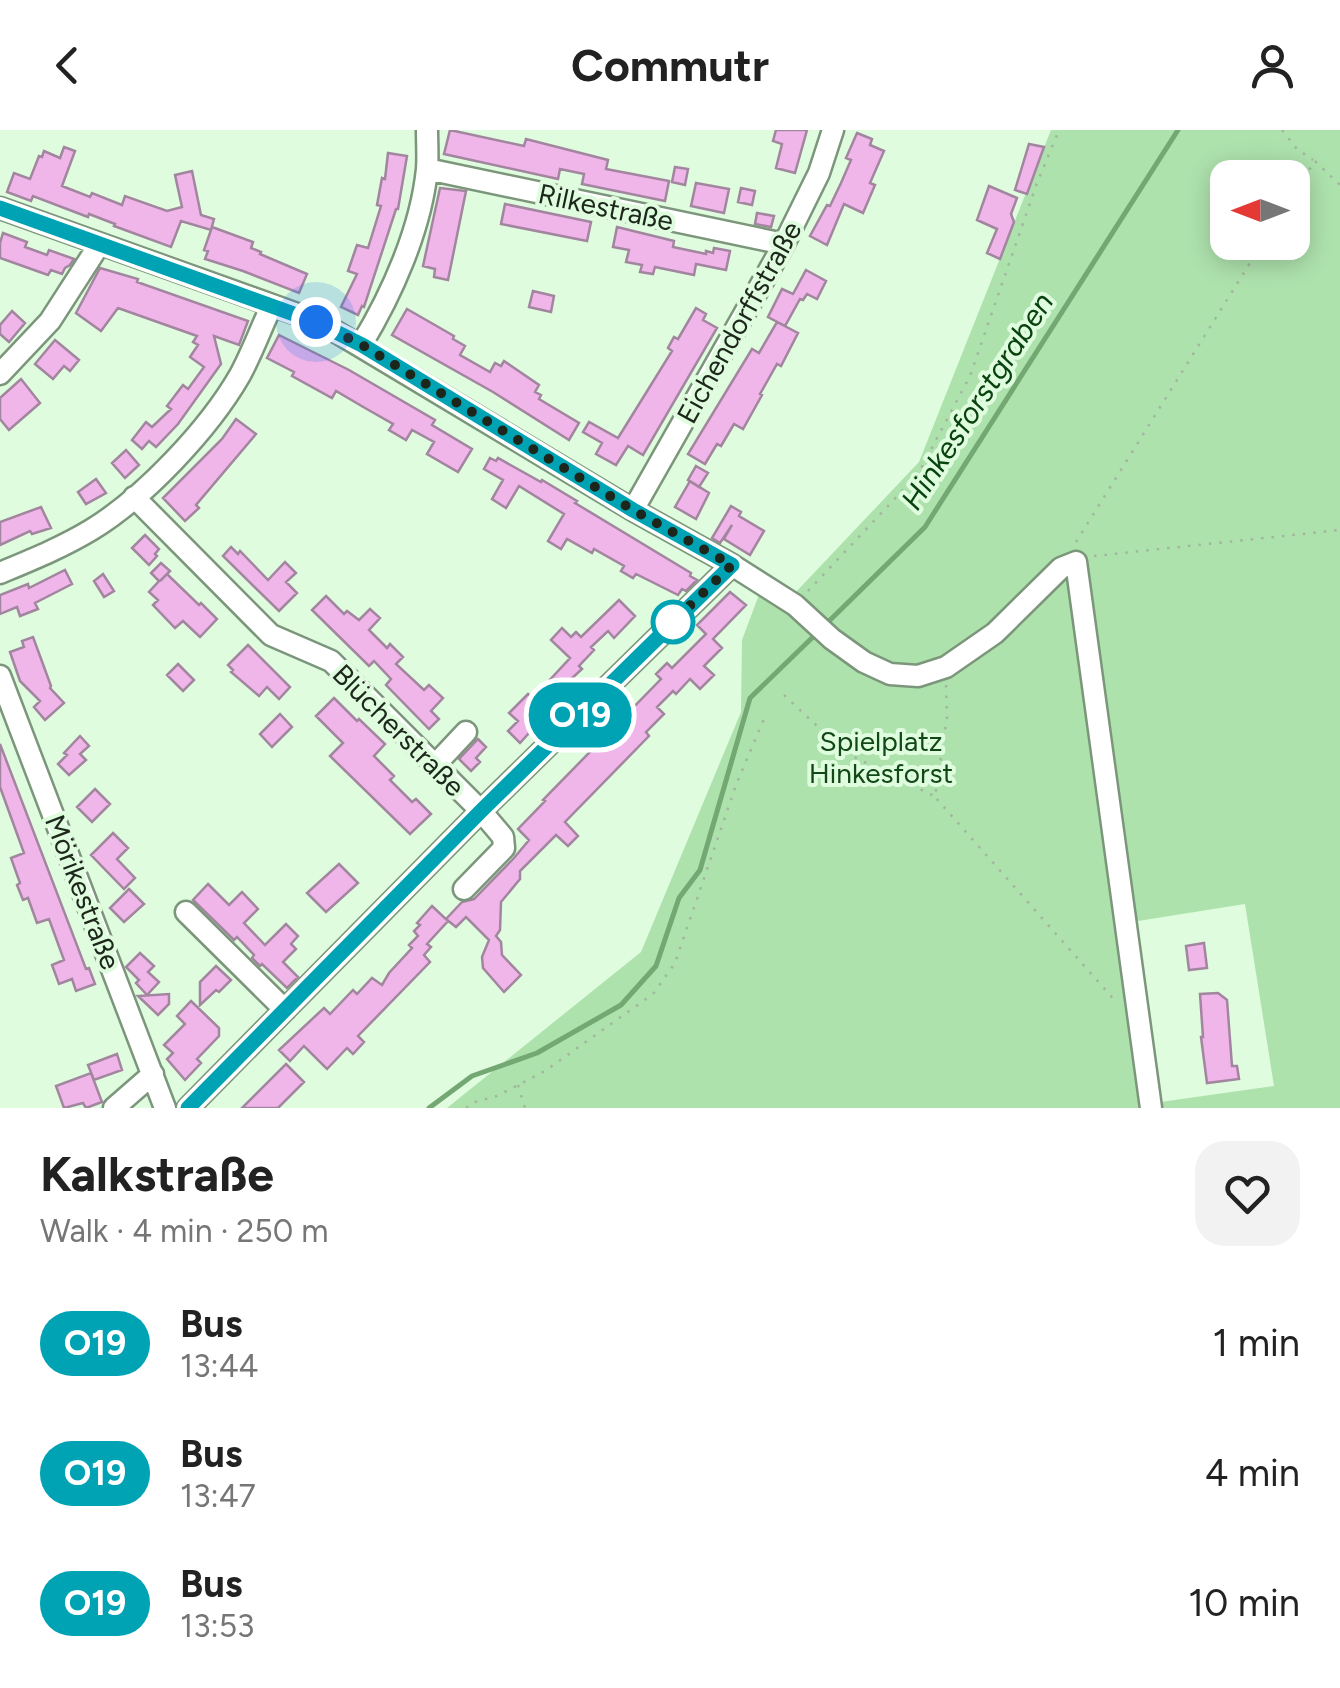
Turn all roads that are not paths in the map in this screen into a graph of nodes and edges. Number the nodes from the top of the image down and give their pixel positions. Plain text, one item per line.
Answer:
1 (427, 130) edge
2 (834, 130) edge
3 (427, 169) junction
4 (0, 208) edge
5 (784, 244) junction
6 (99, 245) junction
7 (272, 305) junction
8 (362, 345) junction
9 (0, 374) edge
10 (134, 498) junction
11 (633, 510) junction
12 (732, 565) junction
13 (0, 573) edge
14 (0, 676) edge
15 (466, 732) dead end
16 (435, 765) junction
17 (481, 811) junction
18 (464, 888) dead end
19 (186, 912) dead end
20 (285, 1010) junction
21 (153, 1074) junction
22 (114, 1108) edge
23 (165, 1108) edge
24 (188, 1108) edge
25 (1151, 1108) edge

1 - 3 street
2 - 5 street, Eichendorffstraße
3 - 5 street, Rilkestraße
3 - 8 street
4 - 6 street
5 - 11 street, Eichendorffstraße
6 - 7 street
6 - 9 street
7 - 8 street
7 - 10 street
8 - 11 street
10 - 13 street
10 - 16 street, Blücherstraße
11 - 12 street
12 - 17 street
12 - 25 street
14 - 21 street, Mörikestraße
15 - 16 street
16 - 17 street, Blücherstraße
17 - 18 street, Blücherstraße
17 - 20 street
19 - 20 street
20 - 24 street
21 - 22 street
21 - 23 street, Mörikestraße

